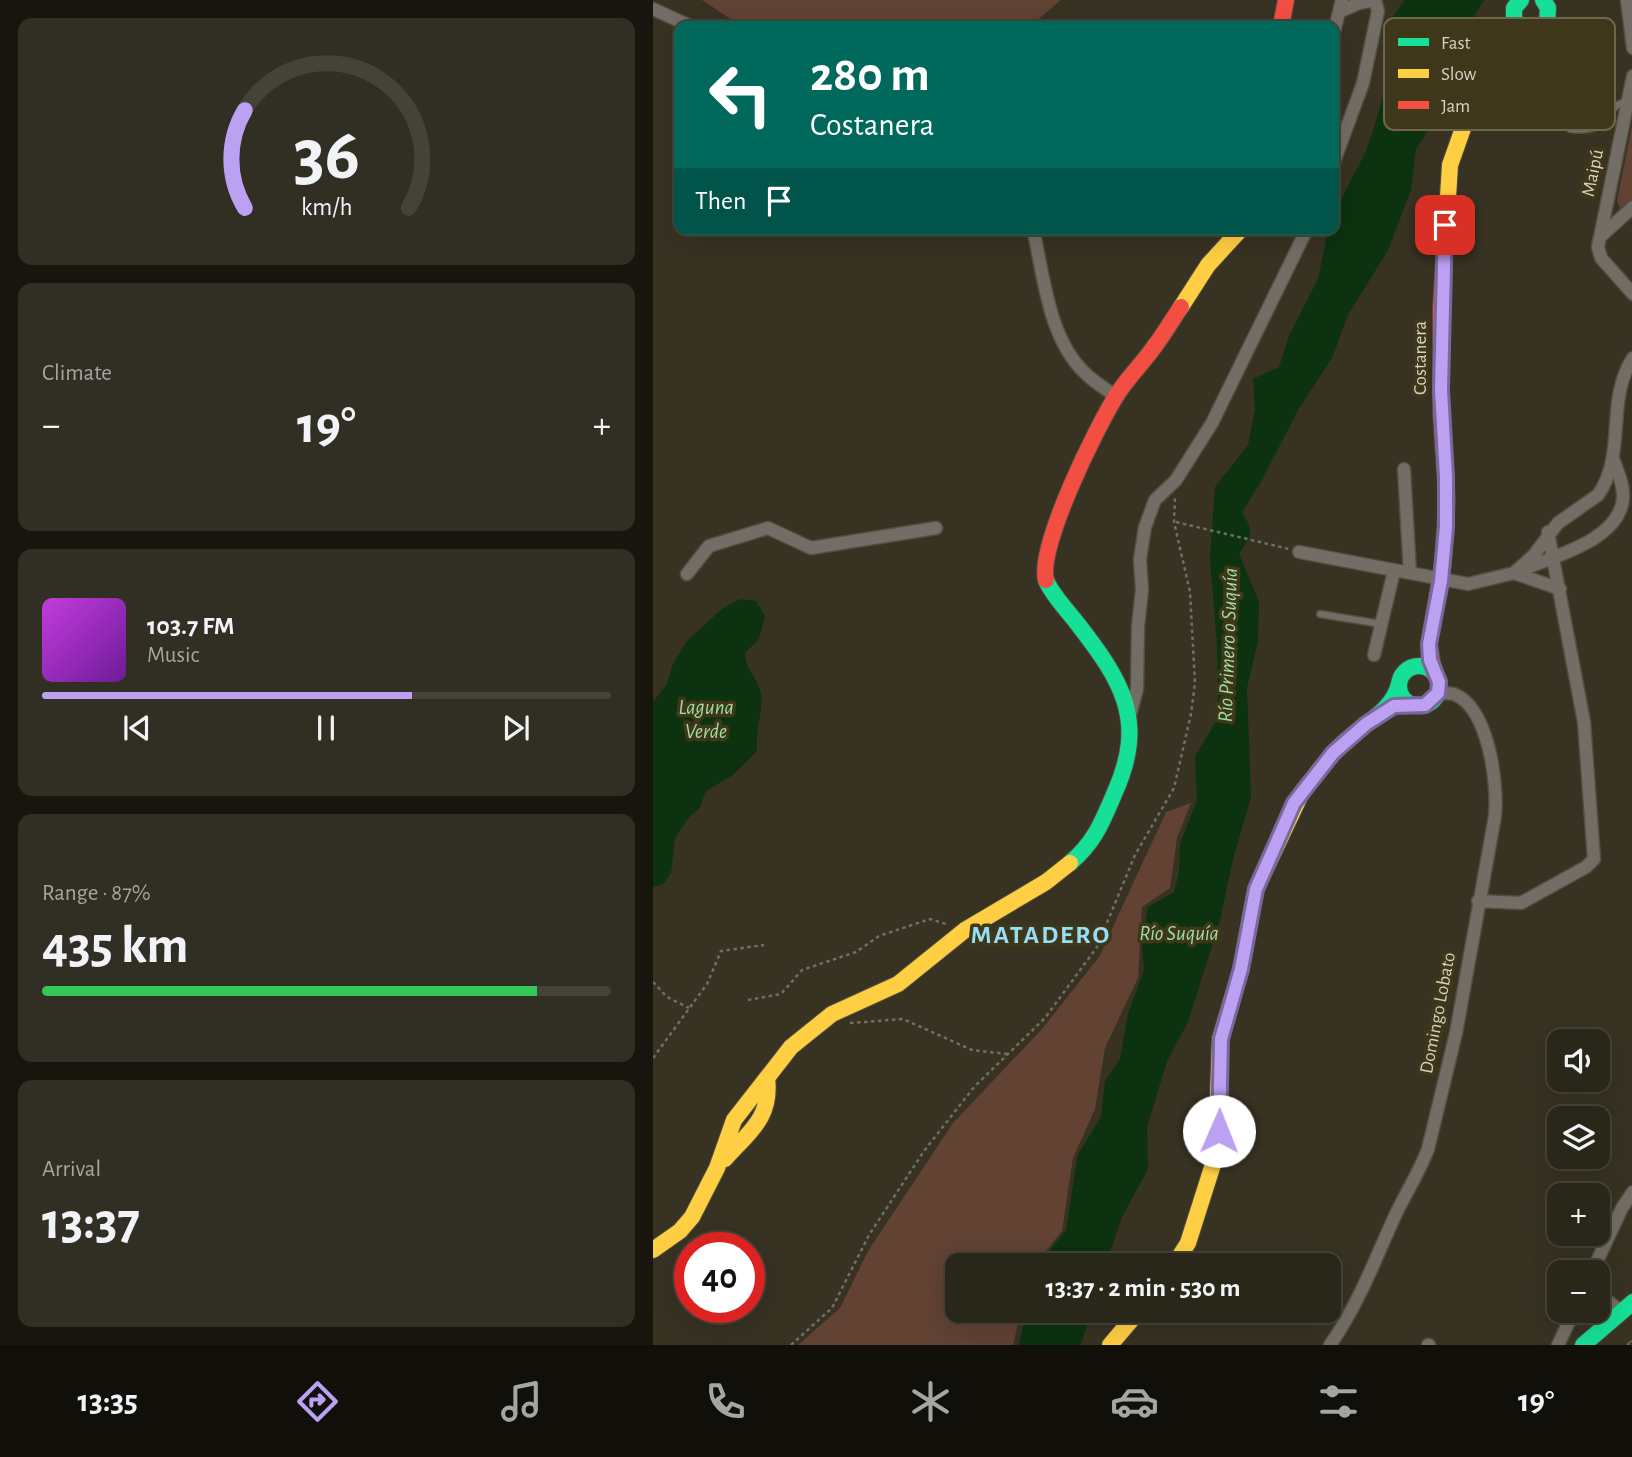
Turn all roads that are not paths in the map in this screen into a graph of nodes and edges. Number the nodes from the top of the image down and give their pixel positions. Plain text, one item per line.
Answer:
1 (1286, 0) edge
2 (1375, 0) edge
3 (1520, 0) edge
4 (1627, 0) edge
5 (1340, 6) edge
6 (653, 9) edge
7 (1514, 18) edge
8 (679, 21) edge
9 (1282, 21) edge
10 (1632, 48) edge
11 (1632, 76) edge
12 (1627, 102) junction
13 (1615, 108) edge
14 (1462, 130) edge
15 (1339, 148) edge
16 (1632, 208) edge
17 (1034, 235) edge
18 (1236, 235) edge
19 (1304, 235) edge
20 (1600, 237) junction
21 (1632, 294) edge
22 (1632, 358) edge
23 (1116, 396) junction
24 (1614, 461) junction
25 (1404, 469) dead end
26 (936, 528) dead end
27 (1548, 532) junction
28 (1299, 552) road end
29 (1554, 557) junction
30 (1394, 572) junction
31 (1410, 573) junction
32 (1514, 573) junction
33 (686, 574) dead end
34 (1441, 581) junction
35 (1560, 589) junction
36 (1320, 614) dead end
37 (1381, 624) junction
38 (1429, 644) junction
39 (1374, 655) dead end
40 (1410, 668) junction
41 (1434, 673) junction
42 (1399, 684) junction
43 (1438, 693) junction
44 (1412, 705) junction
45 (1385, 710) junction
46 (1130, 715) junction
47 (1478, 901) junction
48 (1632, 1192) edge
49 (653, 1250) edge
50 (1181, 1253) edge
51 (1598, 1260) edge
52 (1610, 1299) edge
53 (1627, 1307) edge
54 (1129, 1323) edge
55 (1568, 1323) edge
56 (1110, 1345) edge
57 (1330, 1345) edge
58 (1558, 1345) edge
59 (1583, 1345) edge

1 - 9 street
2 - 5 street
2 - 15 street
3 - 7 street
4 - 10 street
6 - 8 street
11 - 12 street, Maipú
12 - 13 lane
12 - 20 street, Maipú
14 - 34 street, Costanera
16 - 20 street
17 - 23 street
18 - 23 street
19 - 46 street
20 - 21 street
22 - 24 street
23 - 46 street
24 - 27 street
24 - 29 street
25 - 31 street
26 - 33 street
27 - 29 street
27 - 32 street
28 - 30 street
29 - 32 street
29 - 35 street
30 - 31 street
30 - 37 street
31 - 34 street
32 - 34 street
32 - 35 street
34 - 38 street, Costanera
35 - 47 street
36 - 37 lane
37 - 39 street
38 - 40 street, Costanera
38 - 41 street, Costanera
40 - 41 street
40 - 42 street, Costanera
41 - 43 street, Costanera
42 - 44 street
42 - 45 street, Costanera
43 - 44 street, Costanera
43 - 47 street, Domingo Lobato
44 - 45 street, Costanera
45 - 50 street, Costanera
46 - 49 street
47 - 57 street, Domingo Lobato
48 - 51 street
52 - 53 street
53 - 59 street
54 - 56 street
55 - 58 street

